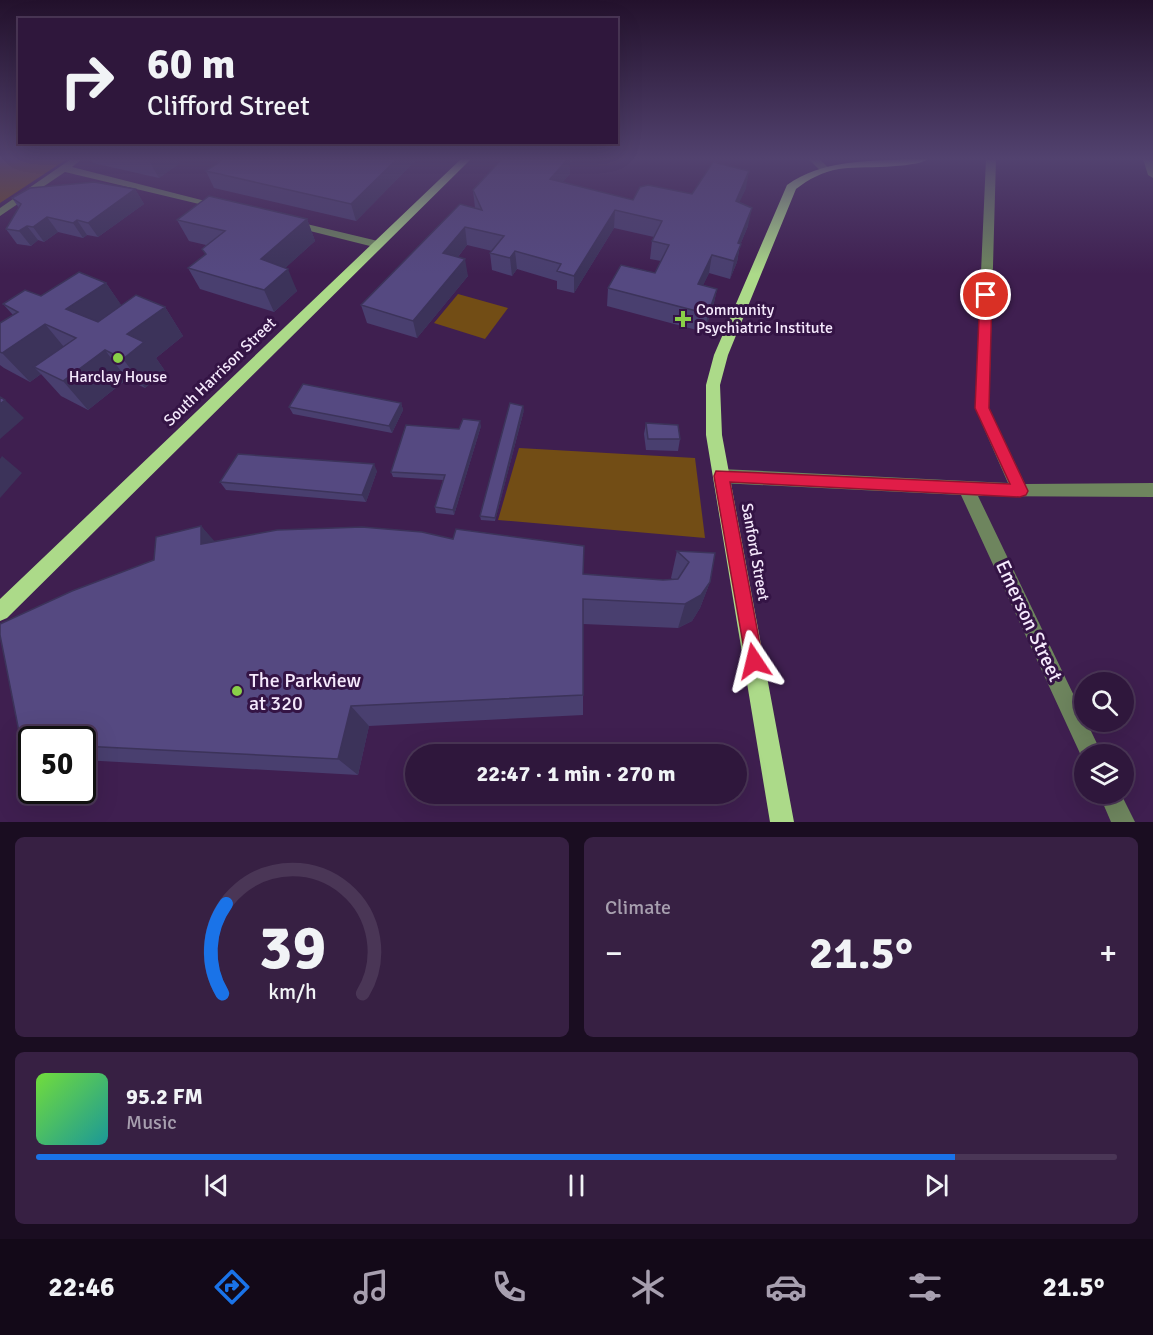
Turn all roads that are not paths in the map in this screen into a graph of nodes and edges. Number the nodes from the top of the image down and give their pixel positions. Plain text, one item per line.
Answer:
1 (22, 197) edge
2 (187, 197) edge
3 (426, 197) edge
4 (787, 197) edge
5 (990, 197) edge
6 (228, 207) edge
7 (0, 213) edge
8 (282, 220) edge
9 (378, 244) junction
10 (722, 476) junction
11 (966, 488) junction
12 (1153, 490) edge
13 (1020, 491) junction
14 (0, 612) edge
15 (1086, 744) edge
16 (1115, 804) edge
17 (782, 822) edge
18 (1123, 822) edge

1 - 7 street
2 - 6 street
3 - 9 main road, South Harrison Street
4 - 10 main road, Sanford Street
5 - 13 street
8 - 9 street
9 - 14 main road, South Harrison Street
10 - 11 street
10 - 17 main road, Sanford Street
11 - 13 street
11 - 15 street, Emerson Street
12 - 13 street
16 - 18 street

